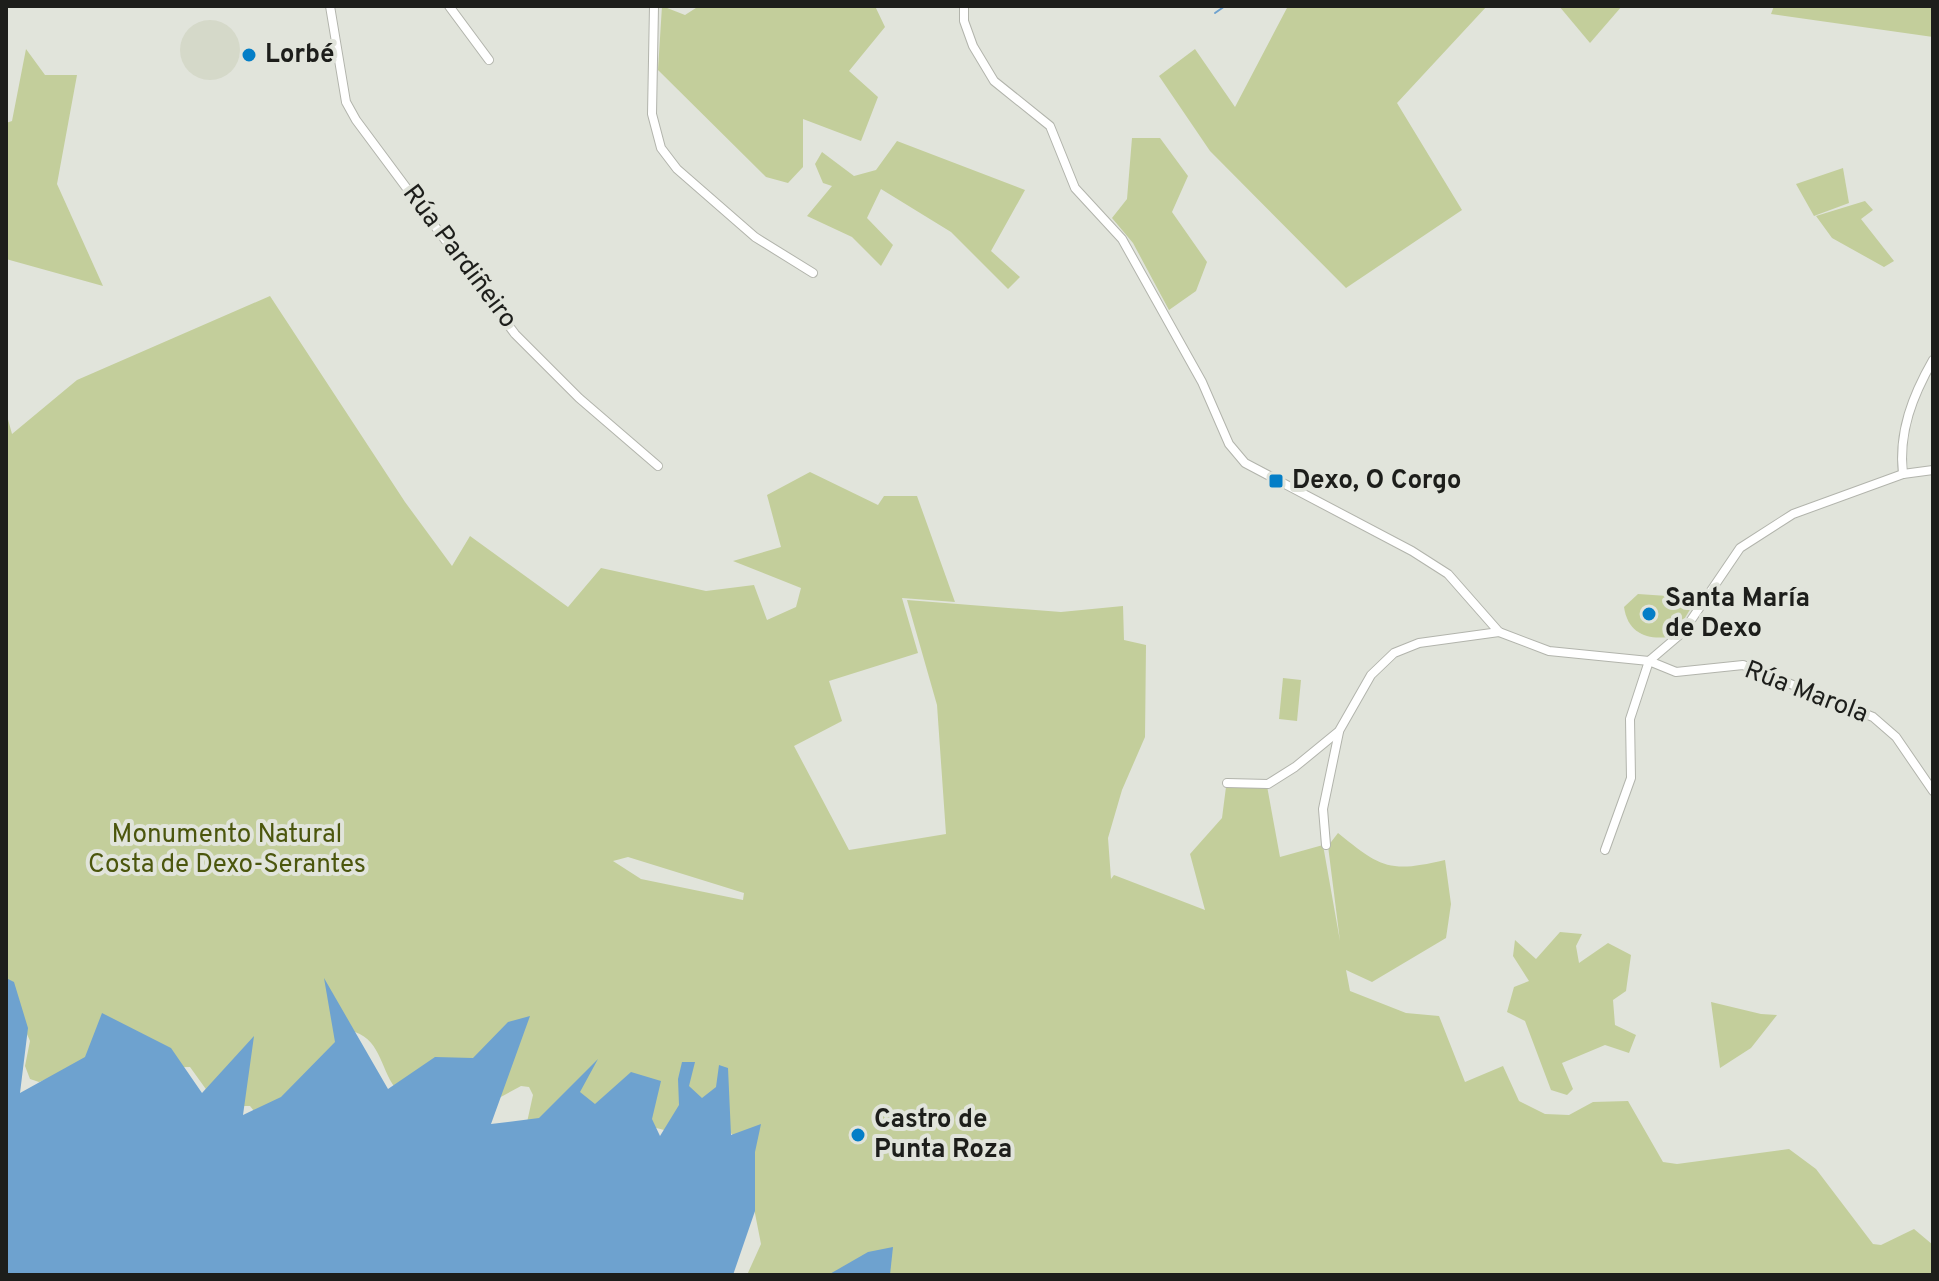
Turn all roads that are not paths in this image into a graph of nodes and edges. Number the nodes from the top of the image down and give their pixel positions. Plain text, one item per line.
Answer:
1 (330, 6) edge
2 (449, 6) edge
3 (654, 6) edge
4 (964, 6) edge
5 (489, 60) dead end
6 (813, 273) dead end
7 (1933, 360) edge
8 (658, 466) dead end
9 (1933, 470) edge
10 (1903, 474) junction
11 (1499, 632) junction
12 (1649, 661) junction
13 (1339, 731) junction
14 (1227, 783) dead end
15 (1933, 791) edge
16 (1326, 845) dead end
17 (1605, 850) dead end

1 - 8 street, Rúa Pardiñeiro
2 - 5 street
3 - 6 street
4 - 11 street
7 - 10 street
9 - 10 street
10 - 12 street
11 - 12 street, Rúa Marola
11 - 13 street
12 - 15 street, Rúa Marola
12 - 17 street
13 - 14 street
13 - 16 street

